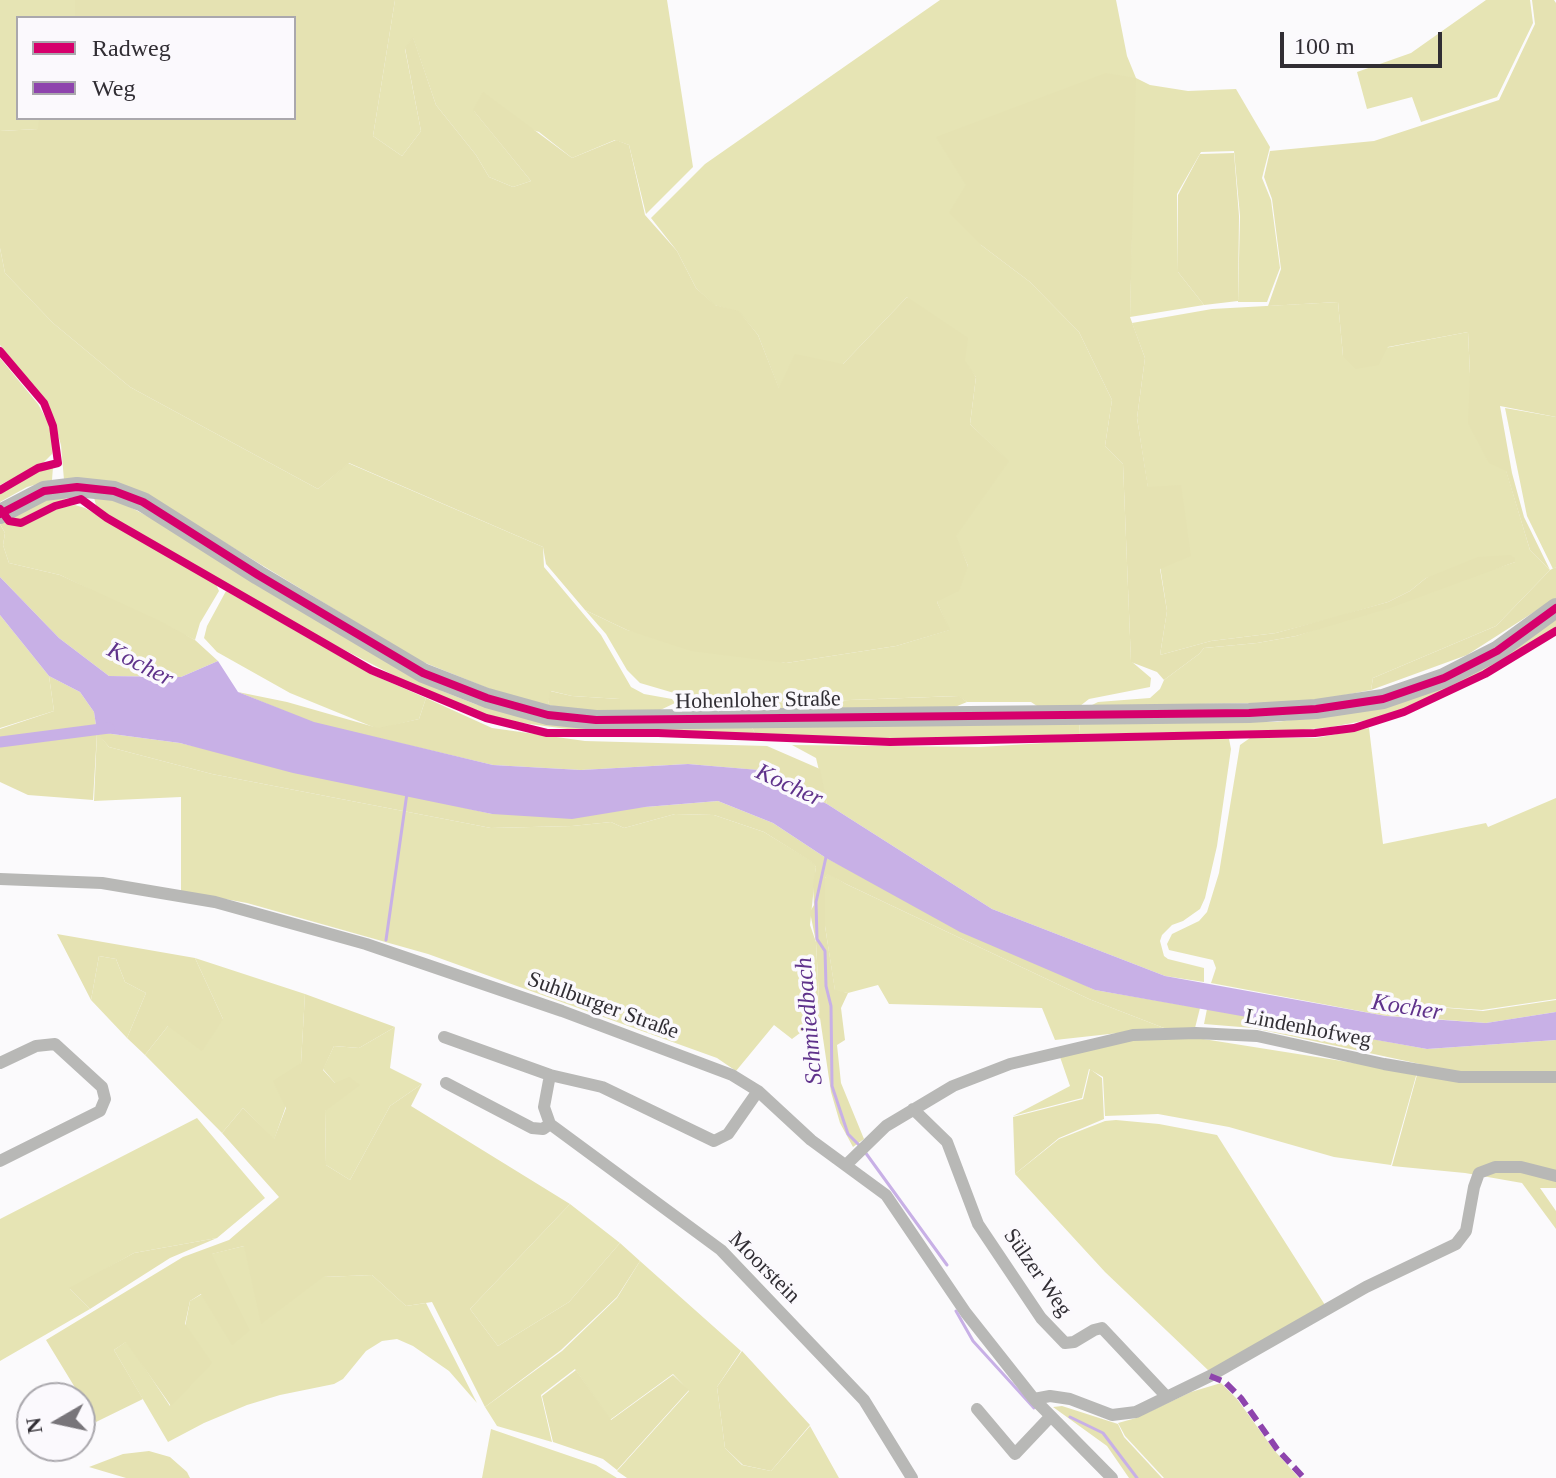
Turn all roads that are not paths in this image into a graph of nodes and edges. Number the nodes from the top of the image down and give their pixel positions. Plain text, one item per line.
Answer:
1 (3, 511) edge
2 (1556, 608) edge
3 (0, 879) edge
4 (444, 1037) dead end
5 (0, 1063) edge
6 (550, 1075) junction
7 (1556, 1077) edge
8 (446, 1083) dead end
9 (758, 1091) junction
10 (913, 1109) junction
11 (550, 1124) junction
12 (0, 1161) edge
13 (846, 1165) junction
14 (1556, 1176) edge
15 (1167, 1397) junction
16 (1034, 1399) junction
17 (977, 1409) dead end
18 (1051, 1416) junction
19 (912, 1478) edge
20 (1112, 1478) edge

1 - 2 main road, Hohenloher Straße
3 - 9 street, Suhlburger Straße
4 - 6 street
5 - 12 street
6 - 9 street
6 - 11 street
7 - 10 street, Lindenhofweg
8 - 11 street, Moorstein
9 - 13 street, Suhlburger Straße
10 - 13 street, Lindenhofweg
10 - 15 street, Sülzer Weg
11 - 19 street, Moorstein
13 - 16 street, Suhlburger Straße
14 - 15 street
15 - 16 street
16 - 18 street, Suhlburger Straße
17 - 18 street
18 - 20 street, Suhlburger Straße

